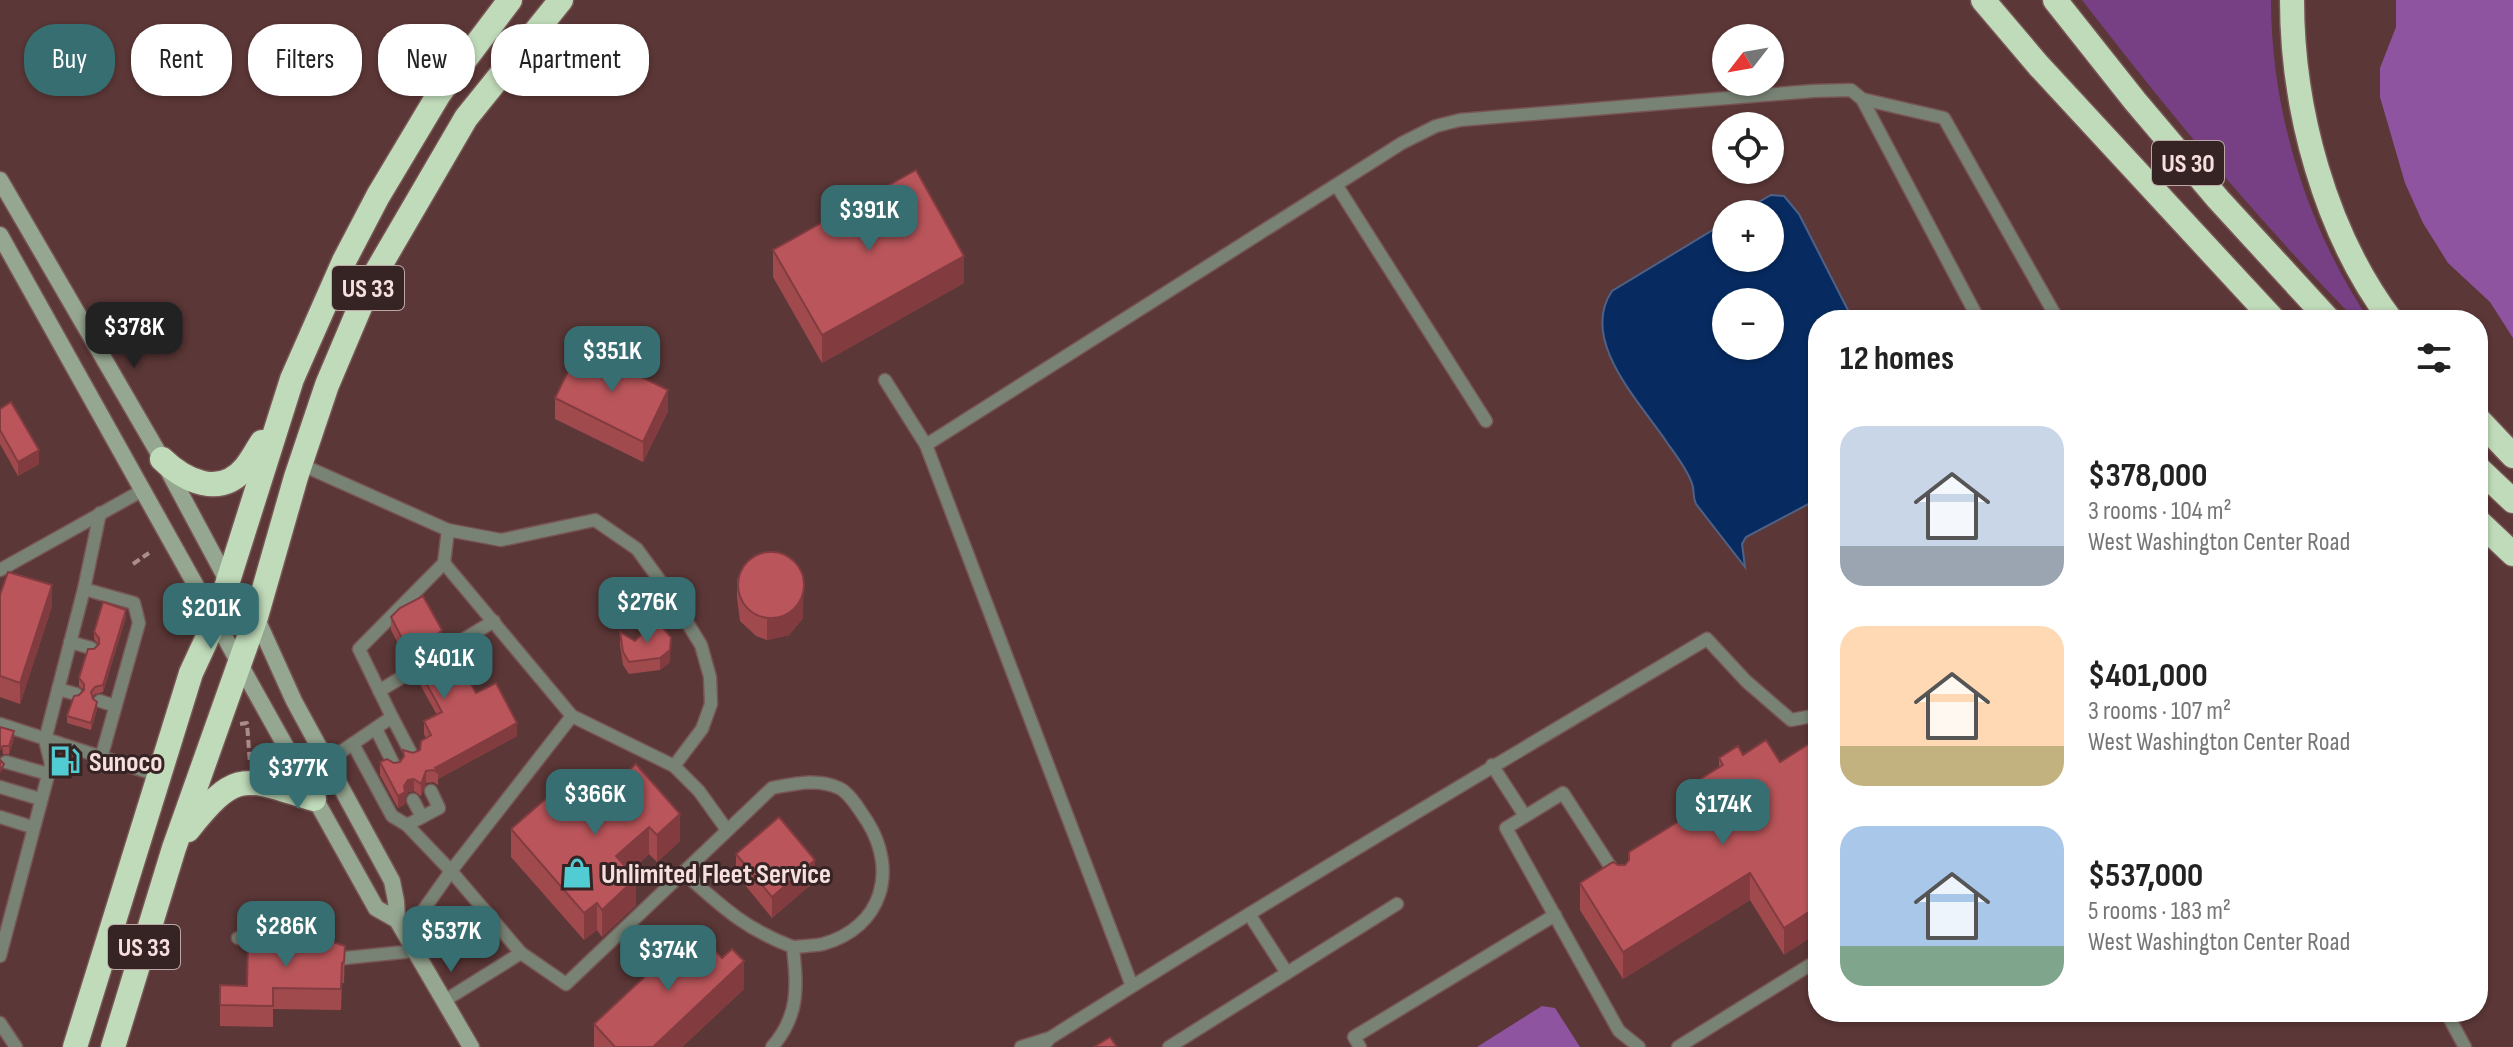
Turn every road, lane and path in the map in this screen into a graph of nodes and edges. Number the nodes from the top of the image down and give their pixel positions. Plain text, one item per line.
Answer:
1 (510, 0) edge
2 (561, 0) edge
3 (1983, 0) edge
4 (2001, 0) edge
5 (2055, 0) edge
6 (2292, 0) edge
7 (1862, 99) junction
8 (2108, 138) junction
9 (0, 180) edge
10 (1337, 186) junction
11 (0, 235) edge
12 (1974, 310) edge
13 (2052, 310) edge
14 (2265, 310) edge
15 (2320, 310) edge
16 (2385, 310) edge
17 (885, 380) dead end
18 (279, 417) junction
19 (1486, 421) dead end
20 (2488, 430) edge
21 (926, 445) junction
22 (2513, 456) edge
23 (162, 459) junction
24 (300, 464) junction
25 (2488, 477) edge
26 (143, 490) junction
27 (2513, 501) edge
28 (100, 513) junction
29 (448, 530) junction
30 (2488, 530) edge
31 (149, 553) dead end
32 (2513, 554) edge
33 (444, 563) junction
34 (133, 564) dead end
35 (0, 570) edge
36 (228, 582) junction
37 (84, 589) junction
38 (256, 617) junction
39 (216, 619) junction
40 (494, 621) junction
41 (70, 642) junction
42 (91, 648) edge
43 (446, 650) edge
44 (115, 655) edge
45 (129, 659) junction
46 (240, 664) junction
47 (412, 671) dead end
48 (58, 689) junction
49 (379, 691) junction
50 (76, 694) edge
51 (100, 701) edge
52 (115, 706) junction
53 (572, 716) junction
54 (392, 717) junction
55 (1808, 718) edge
56 (0, 724) edge
57 (238, 724) dead end
58 (376, 729) junction
59 (45, 740) junction
60 (353, 744) junction
61 (413, 757) edge
62 (101, 758) junction
63 (6, 762) edge
64 (326, 762) junction
65 (1492, 765) junction
66 (250, 766) dead end
67 (674, 766) junction
68 (395, 767) edge
69 (48, 774) junction
70 (160, 776) junction
71 (0, 787) edge
72 (431, 791) dead end
73 (40, 799) junction
74 (314, 799) junction
75 (413, 800) dead end
76 (1525, 816) junction
77 (0, 817) edge
78 (422, 817) junction
79 (407, 825) junction
80 (32, 827) junction
81 (727, 830) junction
82 (174, 848) junction
83 (451, 871) junction
84 (683, 872) junction
85 (1621, 884) edge
86 (1397, 904) dead end
87 (1249, 914) junction
88 (1555, 915) junction
89 (397, 920) junction
90 (405, 936) junction
91 (238, 938) dead end
92 (269, 940) edge
93 (793, 947) junction
94 (323, 948) edge
95 (414, 951) junction
96 (521, 953) junction
97 (0, 956) edge
98 (1808, 966) edge
99 (1287, 973) junction
100 (1132, 986) junction
101 (444, 1001) junction
102 (2451, 1022) edge
103 (0, 1023) edge
104 (1046, 1043) edge
105 (16, 1047) edge
106 (75, 1047) edge
107 (113, 1047) edge
108 (471, 1047) edge
109 (772, 1047) edge
110 (1021, 1047) edge
111 (1169, 1047) edge
112 (1360, 1047) edge
113 (1639, 1047) edge
114 (1678, 1047) edge
115 (2465, 1047) edge

1 - 18 highway, US 33
2 - 24 highway, US 33
3 - 8 highway
4 - 8 highway, US 30
5 - 15 highway, US 30
6 - 16 highway
7 - 10 lane
7 - 12 lane
7 - 13 lane
8 - 14 highway, US 30
9 - 23 main road
10 - 19 lane
10 - 21 lane
11 - 26 main road
17 - 21 lane
18 - 23 highway
18 - 36 highway, US 33
20 - 22 highway
21 - 100 lane
23 - 36 main road
24 - 29 lane
24 - 38 highway, US 33
25 - 27 highway
26 - 28 lane
26 - 39 main road
28 - 35 lane
28 - 37 lane
29 - 33 lane
29 - 67 lane
30 - 32 highway
31 - 34 path
33 - 40 lane
33 - 49 lane
36 - 38 main road
36 - 39 highway, US 33
37 - 41 lane
37 - 45 lane
38 - 46 highway, US 33
38 - 64 main road
39 - 46 main road
39 - 70 highway, US 33
40 - 43 lane
40 - 53 lane
41 - 42 lane
41 - 48 lane
44 - 45 lane
45 - 52 lane
46 - 74 main road
46 - 82 highway, US 33
47 - 49 lane
48 - 50 lane
48 - 59 lane
49 - 54 lane
51 - 52 lane
52 - 62 lane
53 - 67 lane
53 - 83 lane
54 - 58 lane
54 - 61 lane
55 - 65 lane
56 - 59 lane
57 - 66 path
58 - 60 lane
58 - 68 lane
59 - 62 lane
59 - 69 lane
60 - 64 lane
60 - 79 lane
62 - 70 lane
63 - 69 lane
64 - 89 main road
65 - 76 lane
65 - 87 lane
67 - 81 lane
69 - 73 lane
70 - 106 highway, US 33
71 - 73 lane
72 - 78 lane
73 - 80 lane
74 - 82 highway
74 - 89 main road
75 - 78 lane
76 - 85 lane
76 - 88 lane
77 - 80 lane
78 - 79 lane
79 - 83 lane
80 - 97 lane
81 - 84 lane
81 - 93 lane
82 - 107 highway, US 33
83 - 90 lane
83 - 96 lane
84 - 93 lane
84 - 96 lane
86 - 99 lane
87 - 99 lane
87 - 100 lane
88 - 112 lane
88 - 113 lane
89 - 90 main road
90 - 95 main road
91 - 92 lane
93 - 109 lane
94 - 95 lane
95 - 101 main road
96 - 101 lane
98 - 114 lane
99 - 111 lane
100 - 104 lane
101 - 108 main road
102 - 115 lane
103 - 105 lane
104 - 110 lane

